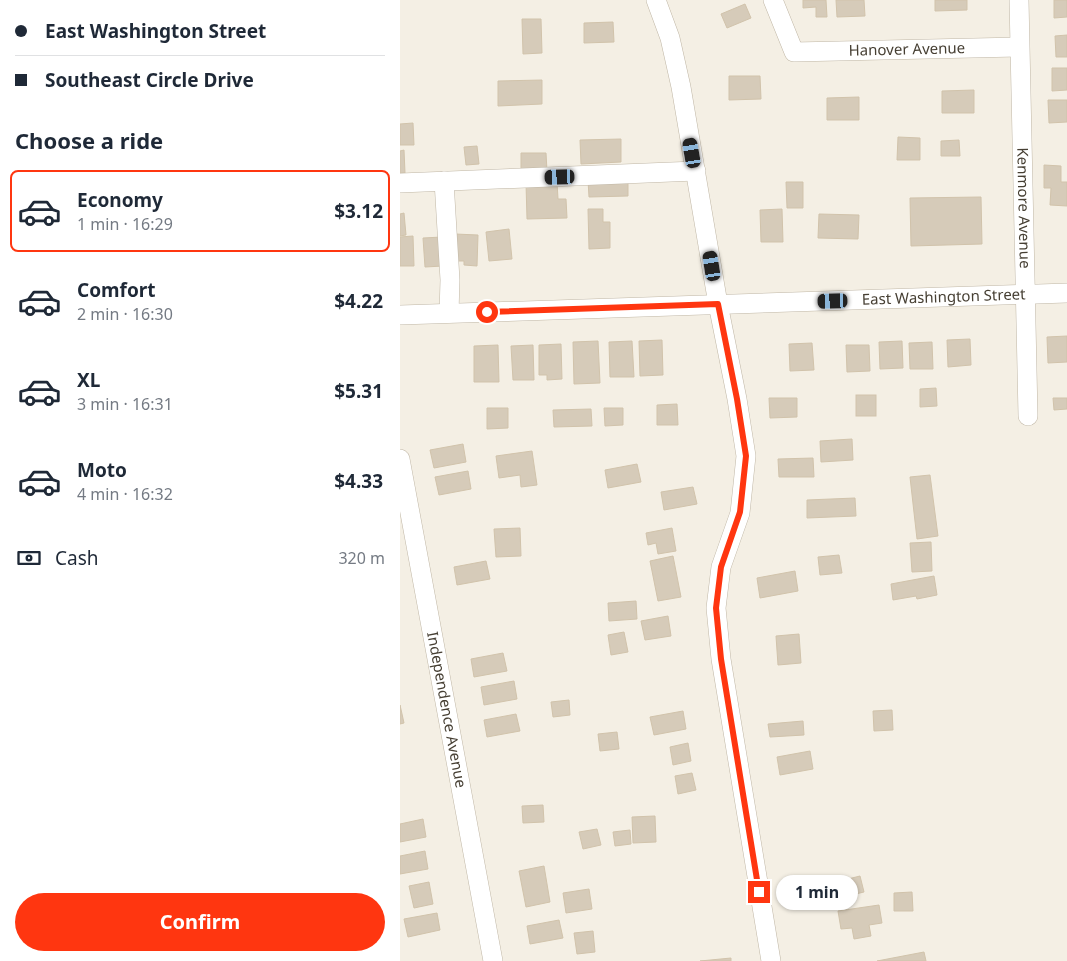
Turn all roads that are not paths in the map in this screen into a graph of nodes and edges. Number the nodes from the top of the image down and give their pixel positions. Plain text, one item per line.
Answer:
1 (656, 0) edge
2 (773, 0) edge
3 (1019, 0) edge
4 (1019, 47) junction
5 (696, 171) junction
6 (444, 181) junction
7 (400, 183) edge
8 (1067, 293) edge
9 (1026, 294) junction
10 (718, 304) junction
11 (449, 313) junction
12 (400, 314) edge
13 (1028, 416) dead end
14 (400, 459) edge
15 (493, 961) edge
16 (771, 961) edge

1 - 5 street
2 - 4 street, Hanover Avenue
3 - 4 street, Kenmore Avenue
4 - 9 street, Kenmore Avenue
5 - 6 street
5 - 10 street
6 - 7 street
6 - 11 street
8 - 9 street, East Washington Street
9 - 10 street, East Washington Street
9 - 13 street, Kenmore Avenue
10 - 11 street, East Washington Street
10 - 16 street
11 - 12 street, East Washington Street
14 - 15 street, Independence Avenue

